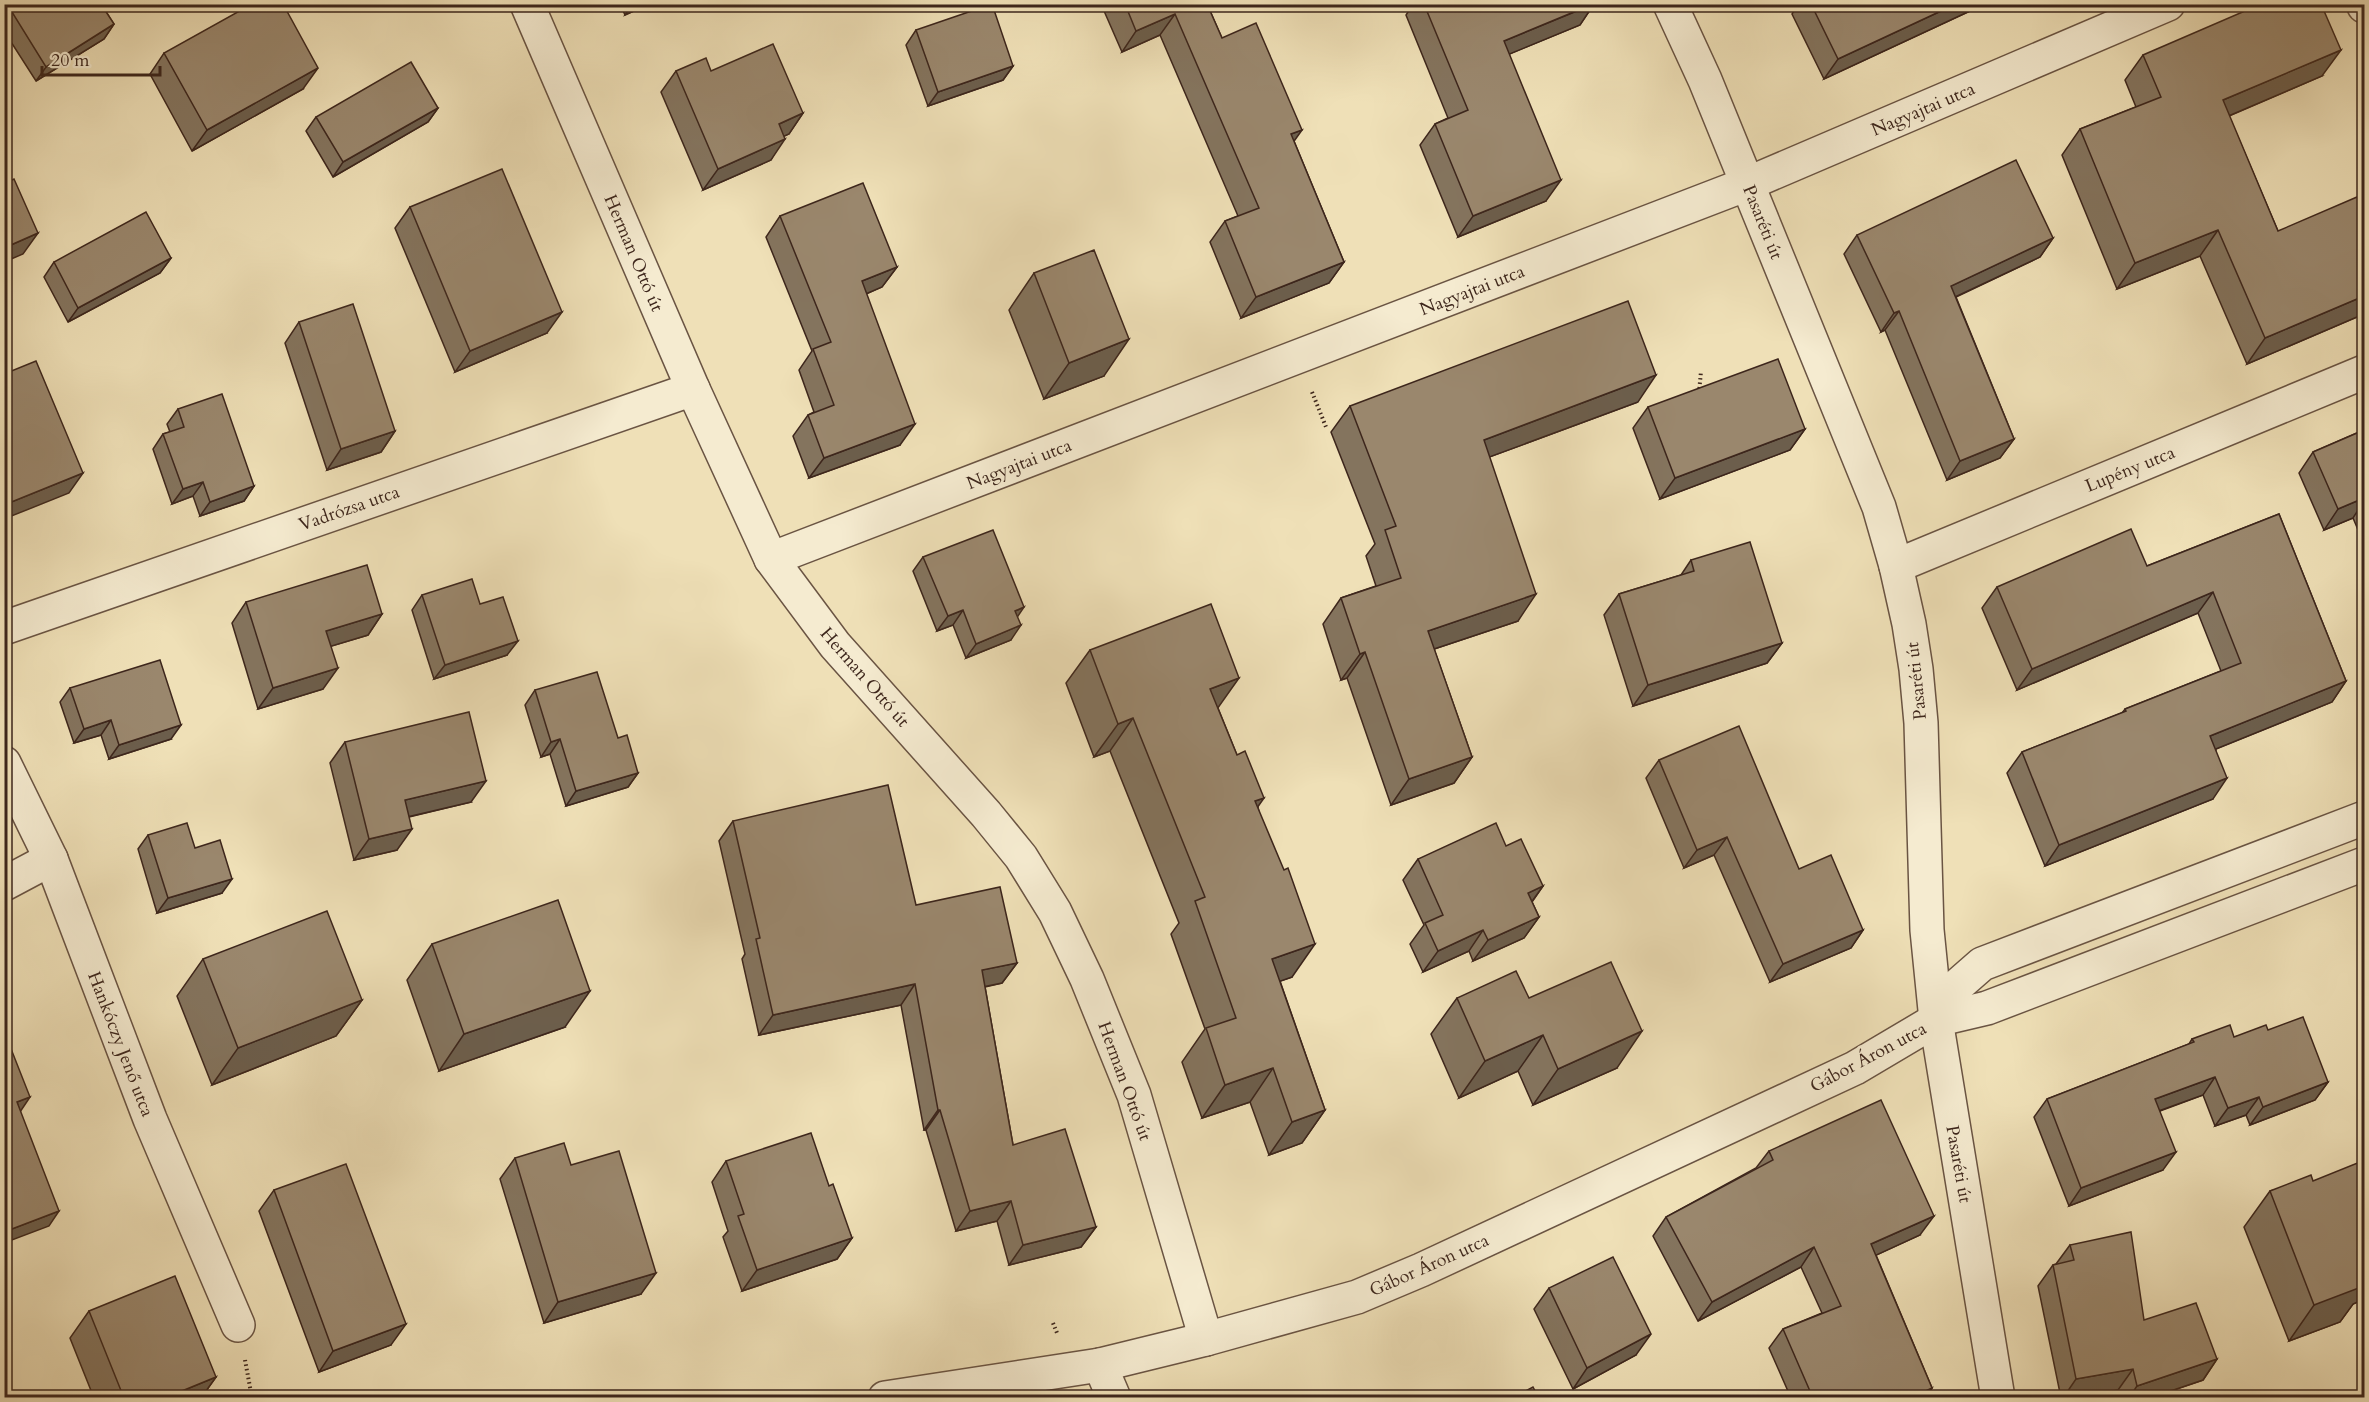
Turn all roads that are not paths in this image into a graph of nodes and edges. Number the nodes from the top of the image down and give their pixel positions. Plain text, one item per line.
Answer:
1 (527, 4) edge
2 (1670, 4) edge
3 (2168, 4) edge
4 (1747, 184) junction
5 (2364, 372) edge
6 (693, 389) junction
7 (771, 559) junction
8 (1896, 566) junction
9 (4, 628) edge
10 (4, 763) edge
11 (2364, 818) edge
12 (2259, 858) junction
13 (51, 859) junction
14 (2364, 864) edge
15 (4, 884) edge
16 (2274, 898) junction
17 (1936, 1020) junction
18 (238, 1325) dead end
19 (1206, 1339) junction
20 (1100, 1365) junction
21 (885, 1398) edge
22 (1114, 1398) edge
23 (1998, 1398) edge

1 - 6 street, Herman Ottó út
2 - 4 street, Pasaréti út
3 - 4 street, Nagyajtai utca
4 - 7 street, Nagyajtai utca
4 - 8 street, Pasaréti út
5 - 8 street, Lupény utca
6 - 7 street, Herman Ottó út
6 - 9 street, Vadrózsa utca
7 - 19 street, Herman Ottó út
8 - 17 street, Pasaréti út
10 - 13 street, Hankóczy Jenő utca
11 - 12 street, Gábor Áron utca
12 - 16 street
12 - 17 street, Gábor Áron utca
13 - 15 street
13 - 18 street, Hankóczy Jenő utca
14 - 16 street, Gábor Áron utca
16 - 17 street, Gábor Áron utca
17 - 19 street, Gábor Áron utca
17 - 23 street, Pasaréti út
19 - 20 street, Gábor Áron utca
20 - 21 street, Gábor Áron utca
20 - 22 street

